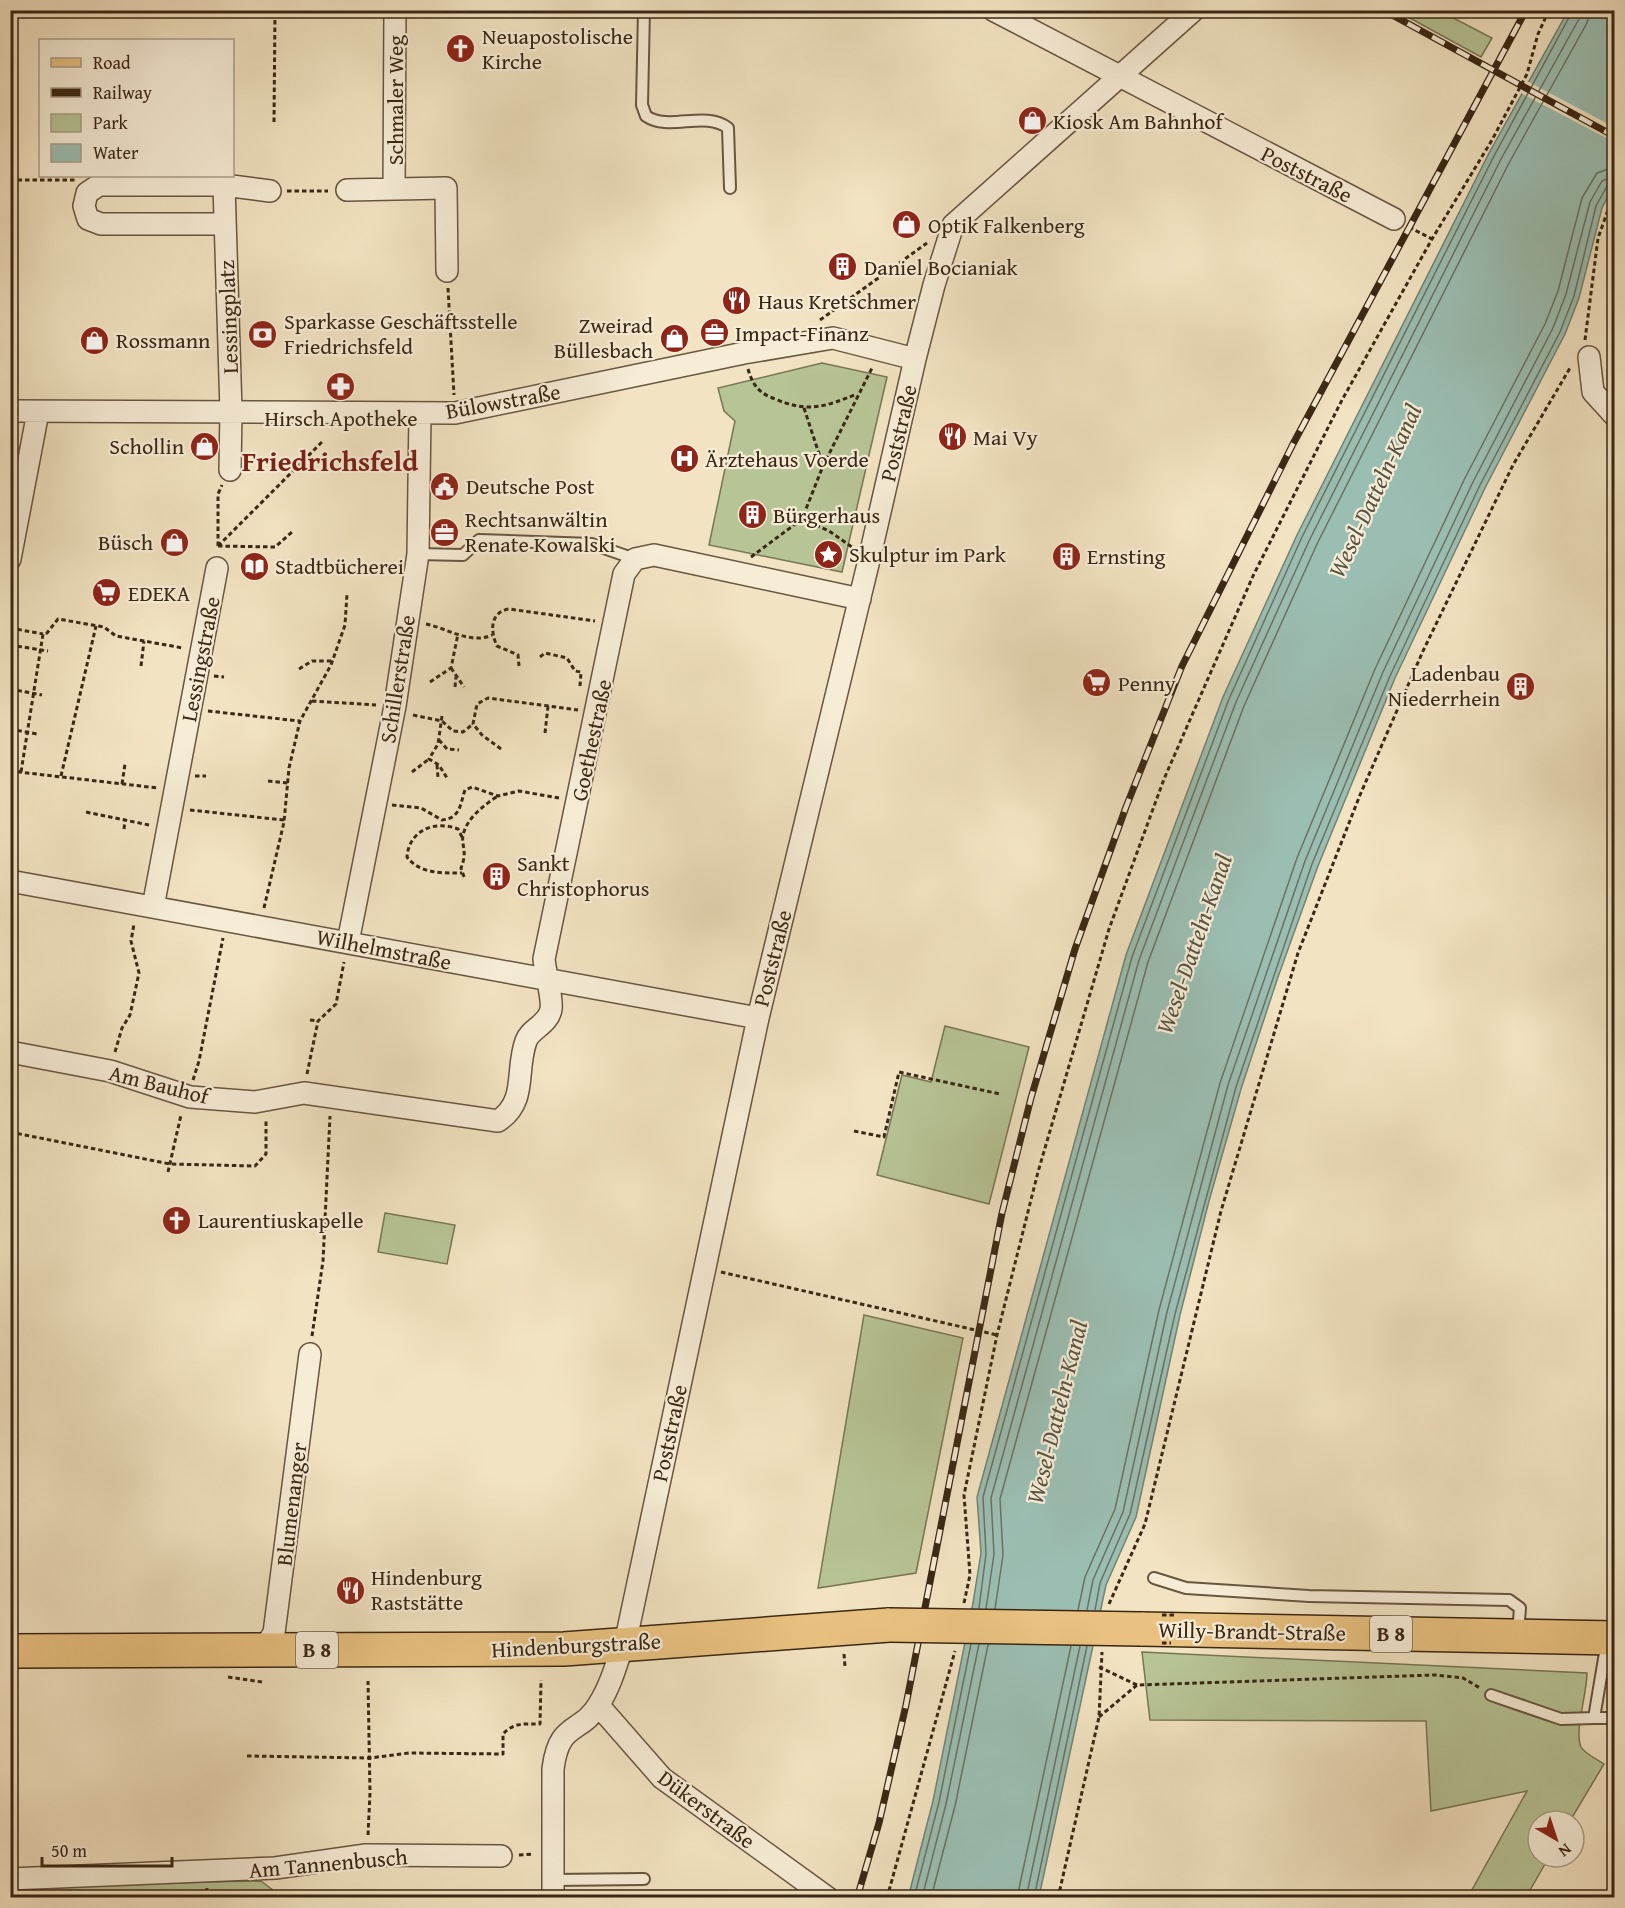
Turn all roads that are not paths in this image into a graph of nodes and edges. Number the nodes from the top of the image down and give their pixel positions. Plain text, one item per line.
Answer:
1 (395, 10) edge
2 (644, 10) edge
3 (993, 10) edge
4 (1194, 10) edge
5 (1119, 76) junction
6 (224, 185) junction
7 (730, 188) dead end
8 (394, 189) junction
9 (347, 190) road end
10 (270, 191) road end
11 (1394, 219) road end
12 (225, 224) junction
13 (447, 271) road end
14 (1589, 357) road end
15 (915, 359) junction
16 (10, 411) edge
17 (231, 411) junction
18 (38, 412) junction
19 (420, 413) junction
20 (1614, 415) edge
21 (230, 470) road end
22 (418, 554) junction
23 (10, 559) edge
24 (635, 559) junction
25 (218, 568) road end
26 (860, 599) junction
27 (10, 881) edge
28 (146, 906) junction
29 (348, 942) junction
30 (545, 978) junction
31 (758, 1018) junction
32 (10, 1052) edge
33 (486, 1122) joint
34 (310, 1354) road end
35 (1154, 1578) dead end
36 (1141, 1629) joint
37 (1518, 1636) junction
38 (1611, 1638) edge
39 (623, 1644) junction
40 (263, 1650) junction
41 (10, 1651) edge
42 (1491, 1695) road end
43 (598, 1706) junction
44 (1614, 1713) edge
45 (1594, 1719) junction
46 (501, 1856) road end
47 (10, 1879) edge
48 (644, 1879) dead end
49 (553, 1889) edge
50 (828, 1898) edge

1 - 8 street, Schmaler Weg
2 - 7 lane
3 - 5 street
4 - 5 street
5 - 11 street, Poststraße
5 - 15 street, Poststraße
6 - 10 street
6 - 12 street, Lessingplatz
6 - 12 street
8 - 9 street, Schmaler Weg
8 - 13 street, Schmaler Weg
12 - 17 street, Lessingplatz
14 - 20 street
15 - 19 street, Bülowstraße
15 - 26 street, Poststraße
16 - 18 street, Bülowstraße
17 - 18 street, Bülowstraße
17 - 19 street, Bülowstraße
17 - 21 street
18 - 23 street
19 - 22 street, Schillerstraße
22 - 24 lane
22 - 29 street, Schillerstraße
24 - 26 street
24 - 30 street, Goethestraße
25 - 28 street, Lessingstraße
26 - 31 street, Poststraße
27 - 28 street, Wilhelmstraße
28 - 29 street, Wilhelmstraße
29 - 30 street, Wilhelmstraße
30 - 31 street, Wilhelmstraße
30 - 33 street, Goethestraße
31 - 39 street, Poststraße
32 - 33 street, Am Bauhof
34 - 40 street, Blumenanger
35 - 37 lane
36 - 37 main road, Willy-Brandt-Straße / B 8
36 - 39 main road, Hindenburgstraße / B 8, bridge
37 - 38 main road, Willy-Brandt-Straße / B 8
38 - 45 lane
39 - 40 main road, Hindenburgstraße / B 8
39 - 43 street, Poststraße
40 - 41 main road, Hindenburgstraße / B 8
42 - 45 lane
43 - 49 street, Poststraße
43 - 50 street, Dükerstraße
44 - 45 lane
46 - 47 street, Am Tannenbusch
48 - 49 lane

